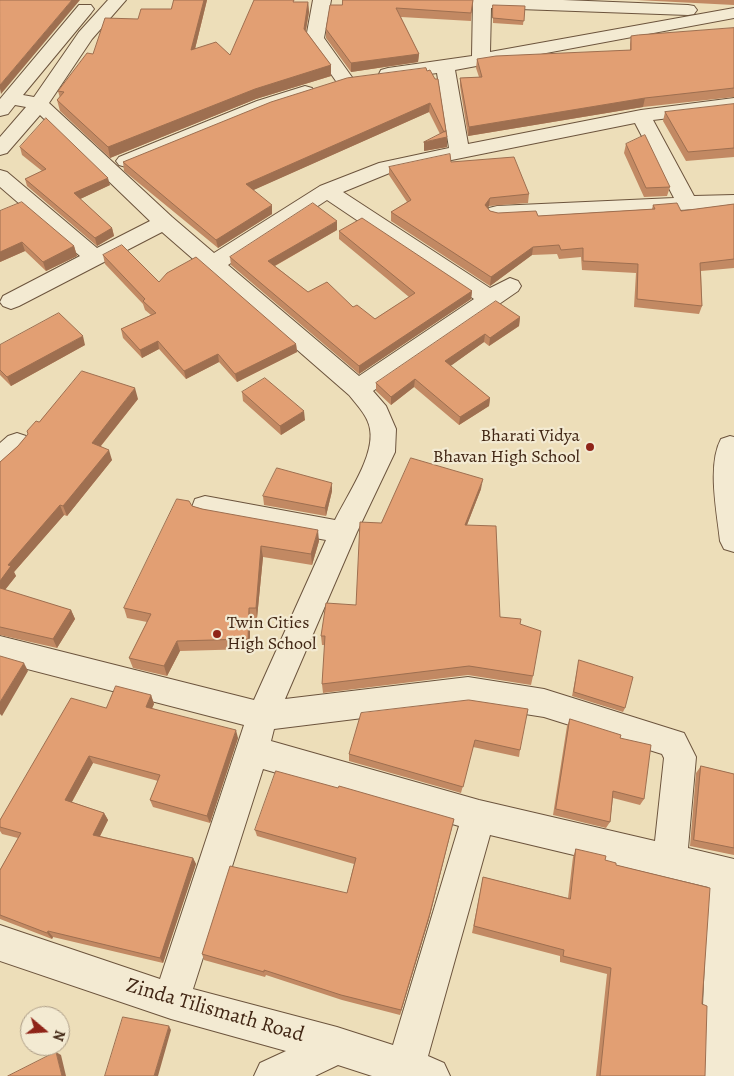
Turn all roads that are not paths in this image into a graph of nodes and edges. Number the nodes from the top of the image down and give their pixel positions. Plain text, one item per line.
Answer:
1 (94, 0) edge
2 (117, 0) edge
3 (322, 0) edge
4 (481, 1) edge
5 (734, 13) edge
6 (481, 58) junction
7 (446, 66) junction
8 (360, 78) junction
9 (39, 104) junction
10 (734, 104) edge
11 (6, 105) edge
12 (641, 116) junction
13 (0, 149) edge
14 (460, 153) junction
15 (106, 169) junction
16 (0, 176) edge
17 (327, 191) junction
18 (734, 201) edge
19 (688, 204) junction
20 (497, 213) edge
21 (164, 222) junction
22 (94, 257) junction
23 (212, 264) junction
24 (510, 286) dead end
25 (490, 299) junction
26 (12, 301) dead end
27 (358, 389) junction
28 (734, 447) edge
29 (205, 507) dead end
30 (342, 532) junction
31 (734, 541) edge
32 (0, 649) edge
33 (262, 716) junction
34 (253, 751) junction
35 (479, 816) junction
36 (670, 861) junction
37 (730, 875) edge
38 (0, 943) edge
39 (171, 1001) junction
40 (337, 1046) junction
41 (412, 1074) edge
42 (273, 1076) edge
43 (719, 1076) edge

1 - 11 street
2 - 9 street
3 - 8 street
4 - 5 street
4 - 6 street
5 - 6 street
6 - 7 street
7 - 8 street
7 - 14 street
8 - 15 street
9 - 11 street
9 - 13 street
9 - 15 street
10 - 12 street
12 - 14 street
12 - 19 street
14 - 17 street
15 - 21 street
16 - 22 street
17 - 23 street
17 - 25 street
18 - 19 street
19 - 20 street
21 - 22 street
21 - 23 street
22 - 26 street
23 - 27 street
24 - 25 street
25 - 27 street
27 - 30 street
28 - 31 street
29 - 30 street
30 - 33 street
32 - 33 street
33 - 34 street
33 - 36 street
34 - 35 street
34 - 39 street
35 - 36 street
35 - 41 street
36 - 37 street
37 - 43 street
38 - 39 street, Zinda Tilismath Road
39 - 40 street, Zinda Tilismath Road
40 - 41 street, Zinda Tilismath Road
40 - 42 street

